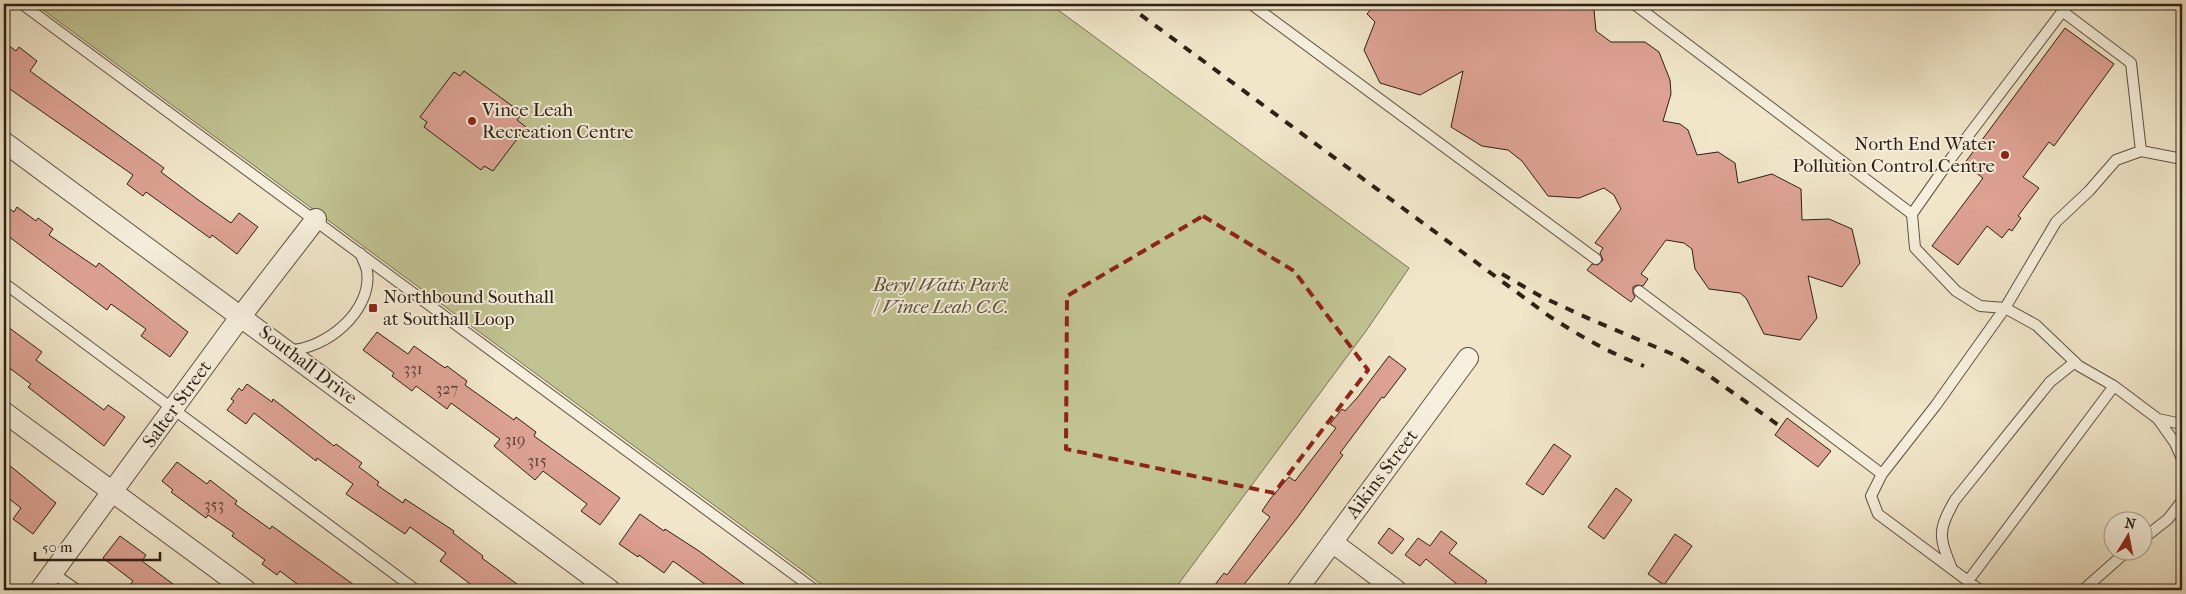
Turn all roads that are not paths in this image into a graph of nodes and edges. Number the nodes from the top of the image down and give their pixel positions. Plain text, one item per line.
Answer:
1 (22, 4) edge
2 (1250, 4) edge
3 (1634, 4) edge
4 (2065, 7) edge
5 (4, 142) edge
6 (2141, 151) junction
7 (2182, 158) edge
8 (1912, 214) junction
9 (316, 219) junction
10 (360, 252) junction
11 (1596, 259) dead end
12 (4, 283) edge
13 (1639, 291) dead end
14 (2005, 308) junction
15 (241, 316) junction
16 (288, 350) junction
17 (1468, 358) dead end
18 (2075, 362) junction
19 (2114, 386) junction
20 (173, 409) junction
21 (4, 412) edge
22 (2158, 419) junction
23 (2182, 424) edge
24 (2182, 459) edge
25 (1882, 474) junction
26 (112, 493) junction
27 (2182, 501) edge
28 (2154, 530) edge
29 (1332, 542) junction
30 (2115, 562) edge
31 (1953, 570) junction
32 (53, 573) junction
33 (1968, 581) junction
34 (40, 590) edge
35 (77, 590) edge
36 (246, 590) edge
37 (416, 590) edge
38 (610, 590) edge
39 (815, 590) edge
40 (1297, 590) edge
41 (1396, 590) edge
42 (1980, 590) edge
43 (2083, 590) edge

1 - 9 lane
2 - 11 lane
3 - 8 lane
4 - 6 lane
4 - 8 lane
5 - 15 street, Southall Drive
6 - 7 lane
6 - 14 lane
8 - 14 lane
9 - 10 lane
9 - 15 street, Salter Street
10 - 16 lane
10 - 39 lane
12 - 20 lane
13 - 25 lane
14 - 18 lane
14 - 25 lane
15 - 16 street, Southall Drive
15 - 20 street, Salter Street
16 - 38 street, Southall Drive
17 - 29 street, Aikins Street
18 - 19 lane
18 - 31 lane
19 - 22 lane
19 - 33 lane
20 - 26 street, Salter Street
20 - 37 lane
21 - 26 street
22 - 23 lane
22 - 24 lane
25 - 31 lane
26 - 32 street, Salter Street
26 - 36 street
27 - 28 lane
29 - 40 street, Aikins Street
29 - 41 street
30 - 43 lane
31 - 33 lane
32 - 34 street, Salter Street
32 - 35 lane
33 - 42 lane

